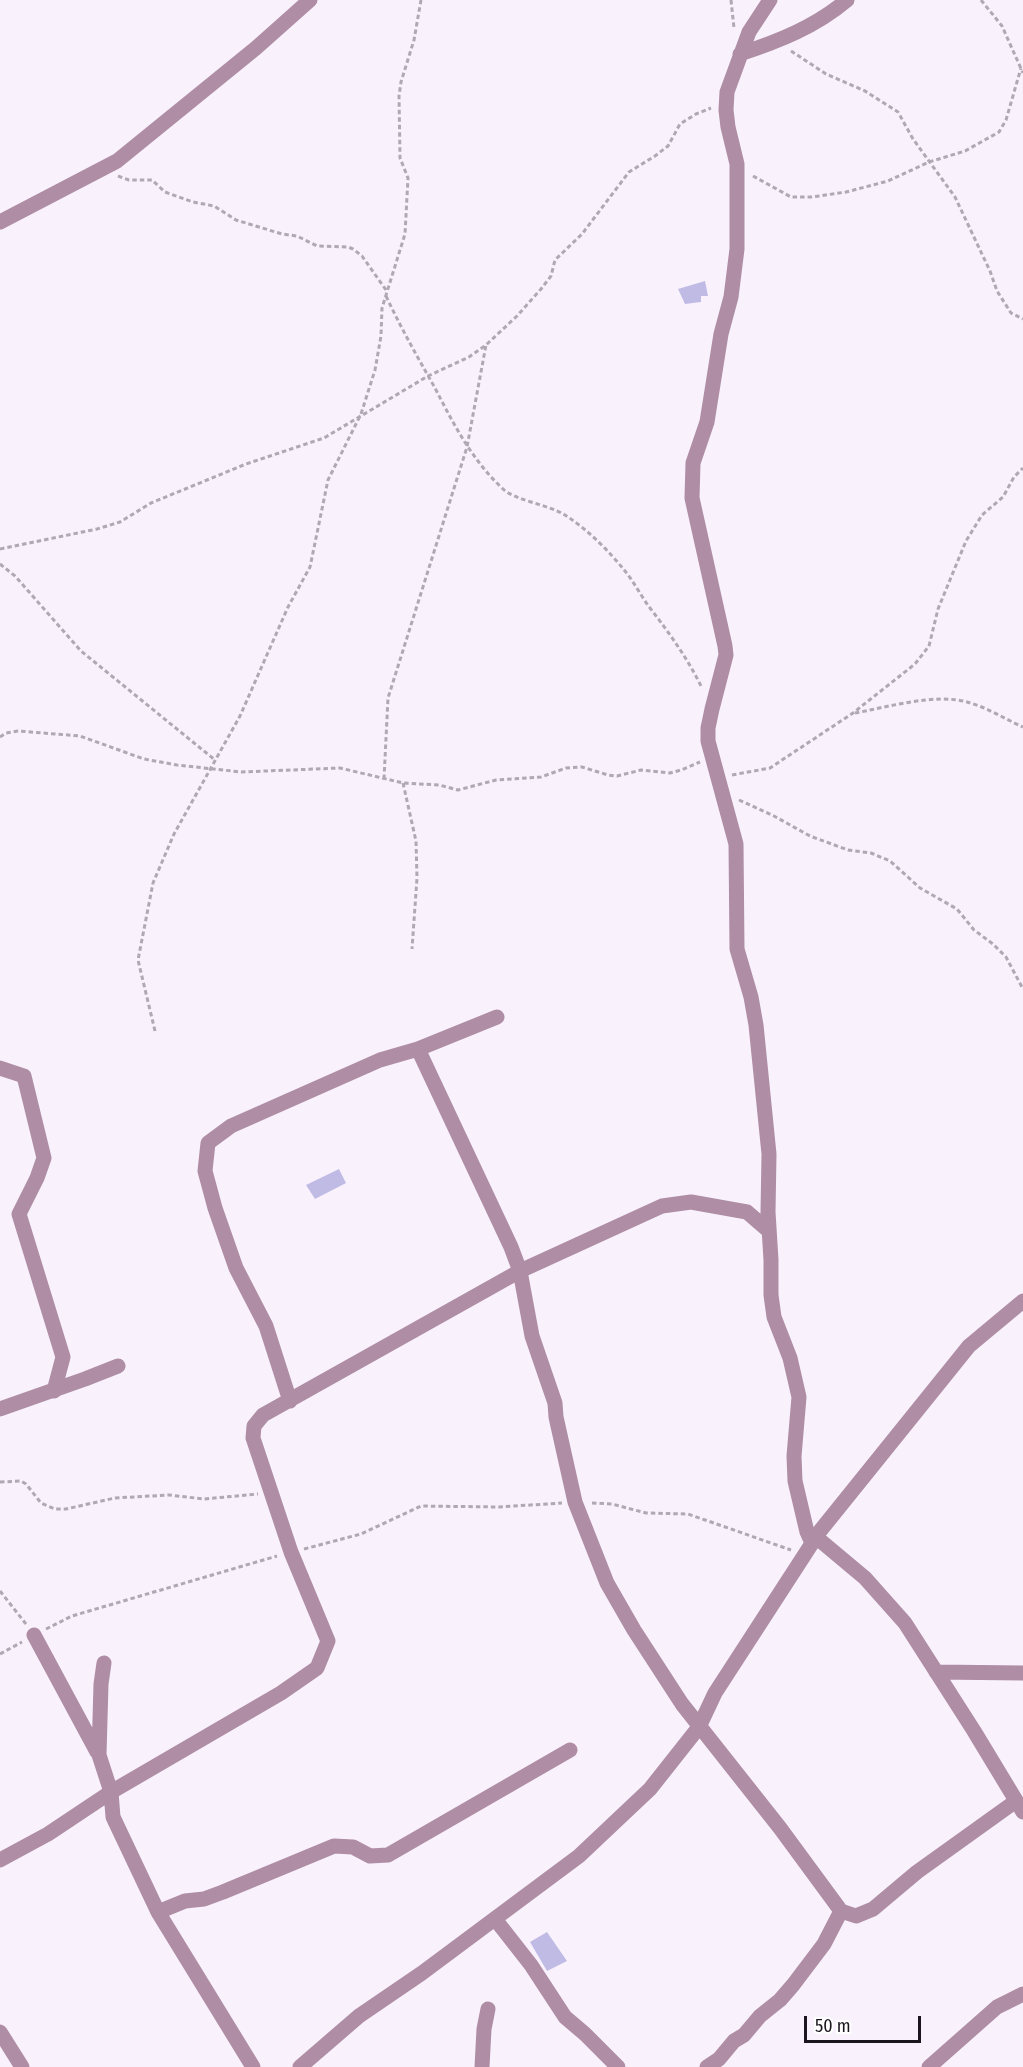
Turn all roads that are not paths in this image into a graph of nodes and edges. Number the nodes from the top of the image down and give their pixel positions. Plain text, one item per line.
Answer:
1 (310, 0) edge
2 (770, 0) edge
3 (847, 0) edge
4 (740, 54) junction
5 (0, 222) edge
6 (497, 1017) dead end
7 (418, 1049) junction
8 (0, 1068) edge
9 (769, 1231) junction
10 (520, 1271) junction
11 (1023, 1301) edge
12 (118, 1366) dead end
13 (54, 1390) junction
14 (290, 1401) junction
15 (0, 1409) edge
16 (811, 1545) junction
17 (34, 1635) road end
18 (104, 1663) dead end
19 (936, 1672) junction
20 (1023, 1673) edge
21 (699, 1727) junction
22 (570, 1750) dead end
23 (99, 1755) junction
24 (111, 1792) junction
25 (1020, 1806) edge
26 (0, 1860) edge
27 (842, 1911) junction
28 (158, 1912) junction
29 (495, 1919) junction
30 (1023, 1994) edge
31 (488, 2009) dead end
32 (0, 2032) edge
33 (22, 2067) edge
34 (253, 2067) edge
35 (300, 2067) edge
36 (482, 2067) edge
37 (618, 2067) edge
38 (707, 2067) edge
39 (929, 2067) edge

1 - 5 street
2 - 4 street
3 - 4 street
4 - 9 street
6 - 7 street
7 - 10 street
7 - 14 street
8 - 13 street
9 - 10 street
9 - 16 street
10 - 14 street
10 - 21 street
11 - 16 street
12 - 13 street
13 - 15 street
14 - 24 street
16 - 19 street
16 - 21 street
17 - 23 street
18 - 23 street
19 - 20 street
19 - 25 street
21 - 27 street
21 - 29 street
22 - 28 street
23 - 24 street
24 - 26 street
24 - 28 street
25 - 27 street
27 - 38 street
28 - 34 street
29 - 35 street
29 - 37 street
30 - 39 street
31 - 36 street
32 - 33 street

